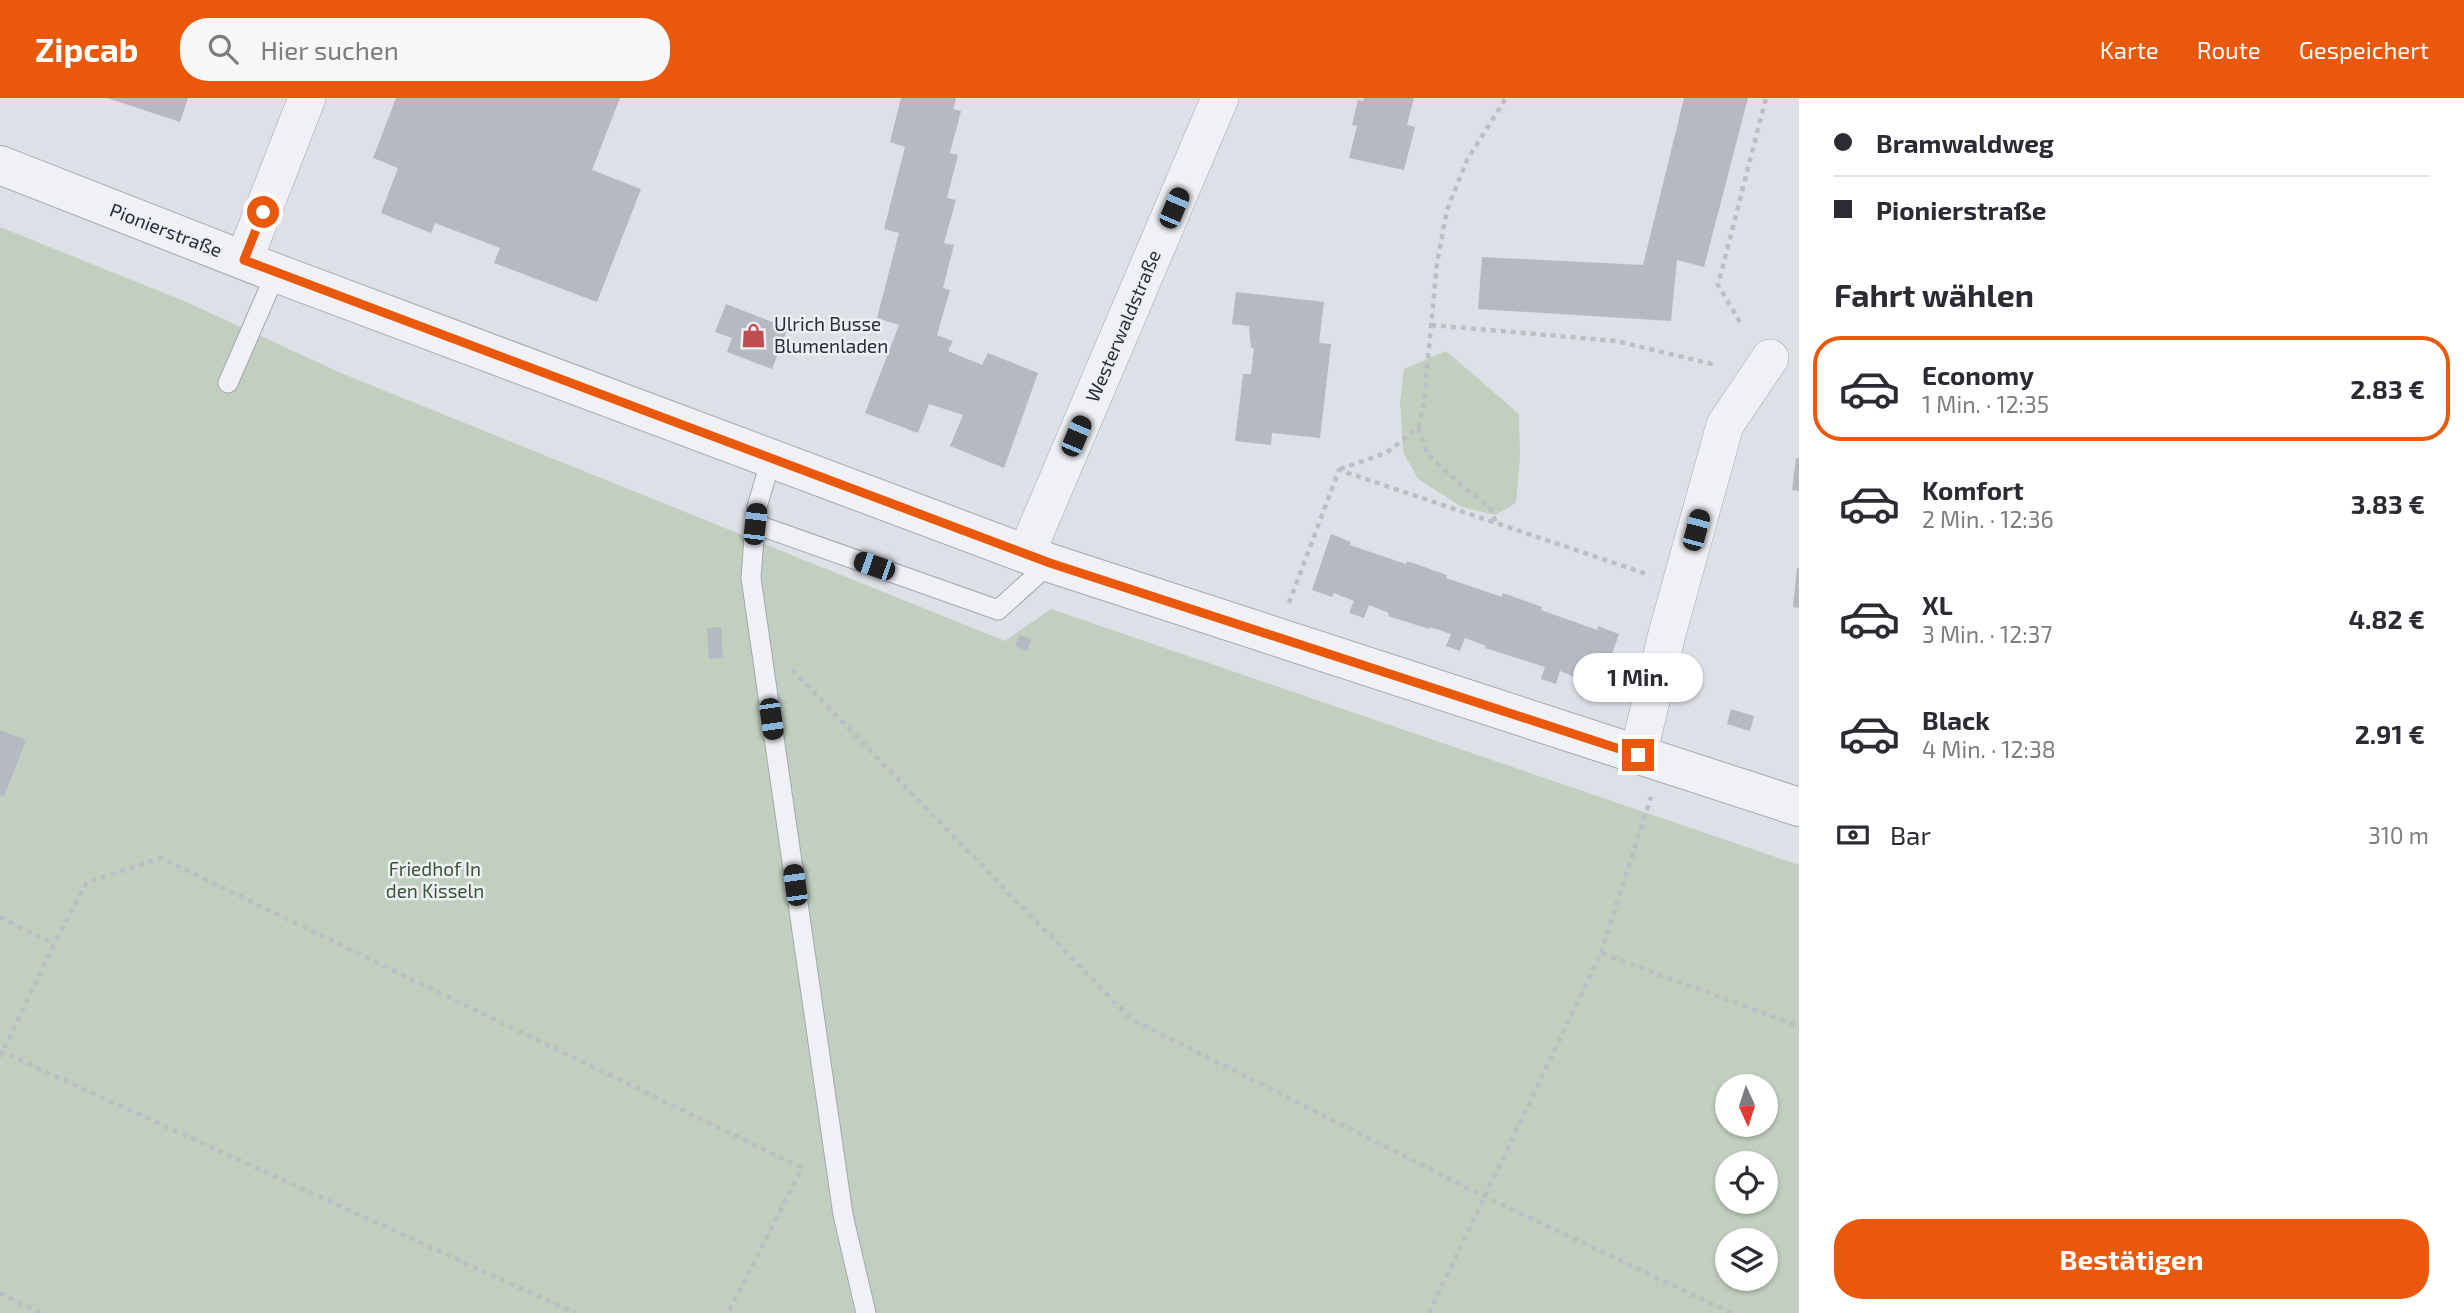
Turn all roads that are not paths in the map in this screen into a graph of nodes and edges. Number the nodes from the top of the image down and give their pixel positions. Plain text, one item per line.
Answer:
1 (307, 98) edge
2 (1220, 98) edge
3 (0, 165) edge
4 (260, 267) junction
5 (1770, 358) dead end
6 (228, 383) dead end
7 (771, 460) junction
8 (755, 524) junction
9 (1038, 559) junction
10 (1649, 759) junction
11 (1799, 807) edge
12 (866, 1313) edge

1 - 4 street
2 - 9 street, Westerwaldstraße
3 - 4 street, Pionierstraße
4 - 6 lane
4 - 7 street, Pionierstraße
5 - 10 street
7 - 8 lane
7 - 9 street, Pionierstraße
8 - 9 lane
8 - 12 lane
9 - 10 street, Pionierstraße
10 - 11 street, Pionierstraße

